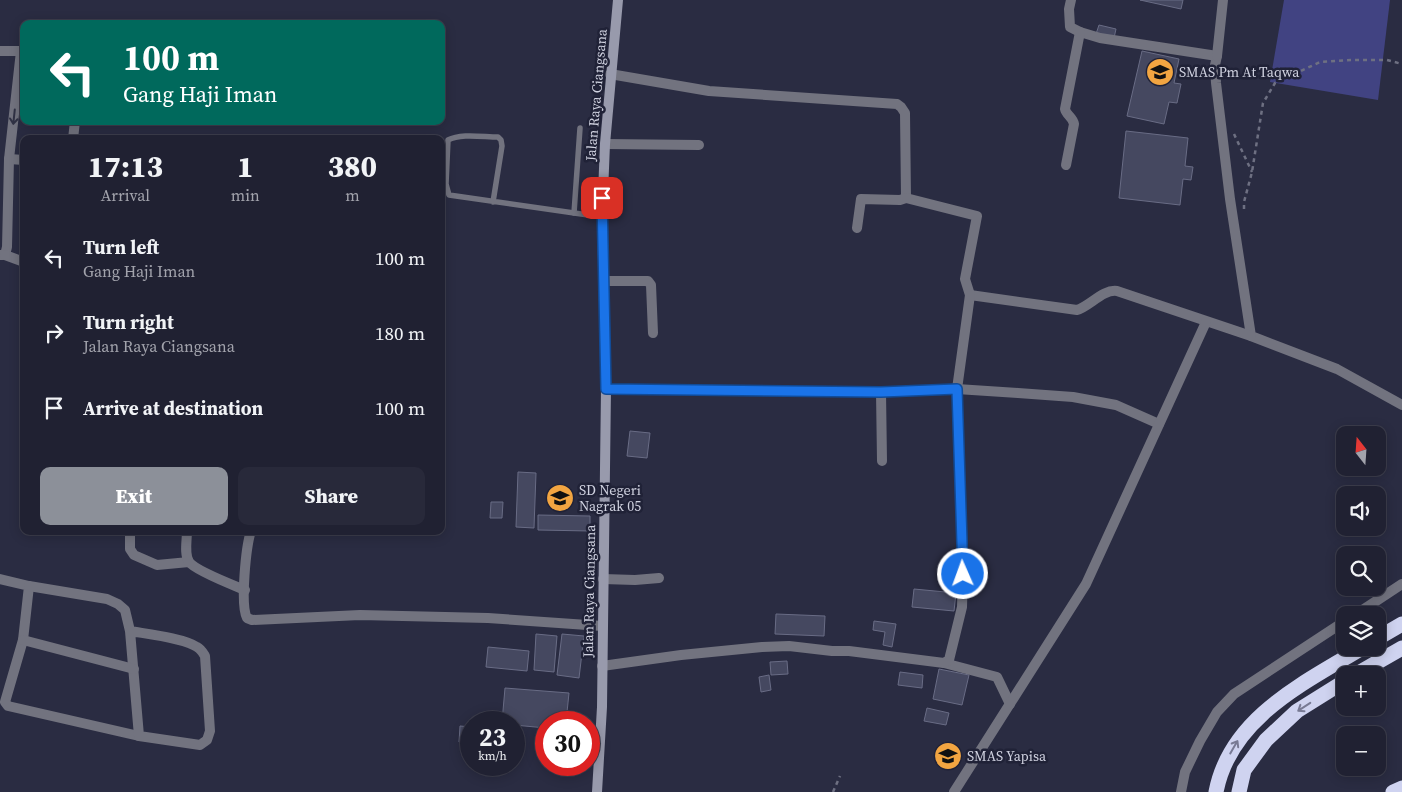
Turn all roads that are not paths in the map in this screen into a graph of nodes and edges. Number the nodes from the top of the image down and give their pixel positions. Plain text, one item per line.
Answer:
1 (618, 0) edge
2 (1071, 0) edge
3 (1223, 0) edge
4 (1080, 32) junction
5 (0, 51) edge
6 (20, 51) edge
7 (1217, 56) junction
8 (20, 68) edge
9 (610, 74) junction
10 (580, 128) dead end
11 (604, 144) junction
12 (699, 146) dead end
13 (9, 159) junction
14 (20, 160) edge
15 (1066, 165) dead end
16 (906, 198) junction
17 (494, 202) junction
18 (574, 213) junction
19 (602, 217) junction
20 (857, 228) dead end
21 (2, 255) edge
22 (20, 261) edge
23 (603, 281) junction
24 (970, 295) junction
25 (1206, 322) junction
26 (653, 333) dead end
27 (1251, 336) junction
28 (606, 389) junction
29 (957, 389) junction
30 (881, 392) junction
31 (1402, 404) edge
32 (1159, 424) junction
33 (882, 460) dead end
34 (130, 535) edge
35 (187, 535) edge
36 (250, 535) edge
37 (189, 562) junction
38 (660, 578) dead end
39 (0, 579) edge
40 (603, 579) junction
41 (1402, 584) edge
42 (29, 586) junction
43 (245, 590) junction
44 (1369, 606) edge
45 (1402, 624) edge
46 (602, 626) junction
47 (1336, 627) edge
48 (130, 631) junction
49 (1386, 633) edge
50 (23, 640) junction
51 (1402, 648) edge
52 (1349, 656) edge
53 (944, 663) junction
54 (602, 666) junction
55 (1371, 666) edge
56 (134, 668) junction
57 (1336, 687) edge
58 (1010, 704) junction
59 (139, 736) junction
60 (1402, 788) edge
61 (597, 792) edge
62 (954, 792) edge
63 (1181, 792) edge
64 (1216, 792) edge
65 (1240, 792) edge
66 (1393, 792) edge

1 - 9 main road, Jalan Raya Ciangsana
2 - 4 street
3 - 7 street
4 - 7 street
4 - 15 street
5 - 6 street
7 - 27 street
8 -> 13 street
9 - 11 main road, Jalan Raya Ciangsana
9 - 16 street
10 - 18 lane
11 - 12 street
11 - 19 main road, Jalan Raya Ciangsana
13 - 14 street
13 - 21 street
16 - 20 street
16 - 24 street
17 - 17 lane
17 - 18 lane
18 - 19 lane
19 - 23 main road, Jalan Raya Ciangsana
21 - 22 street
23 - 26 street
23 - 28 main road, Jalan Raya Ciangsana
24 - 25 street
24 - 29 street
25 - 27 street
25 - 32 street
27 - 31 street
28 - 30 street
28 - 40 main road, Jalan Raya Ciangsana
29 - 30 street
29 - 32 street
29 - 53 street
30 - 33 street
32 - 58 street
34 - 37 street
35 - 37 street
36 - 43 street
37 - 43 street
38 - 40 street
39 - 42 street
40 - 46 main road, Jalan Raya Ciangsana
41 - 44 street
42 - 48 street
42 - 50 street
43 - 46 street
45 - 49 highway
46 - 54 main road, Jalan Raya Ciangsana
47 - 63 street
48 - 56 street
48 - 59 street
50 - 56 street
50 - 59 street
51 - 55 highway
64 -> 52 highway
53 - 54 street
53 - 58 street
54 - 61 main road, Jalan Raya Ciangsana
56 - 59 street
57 -> 65 highway
58 - 62 street
60 - 66 highway

